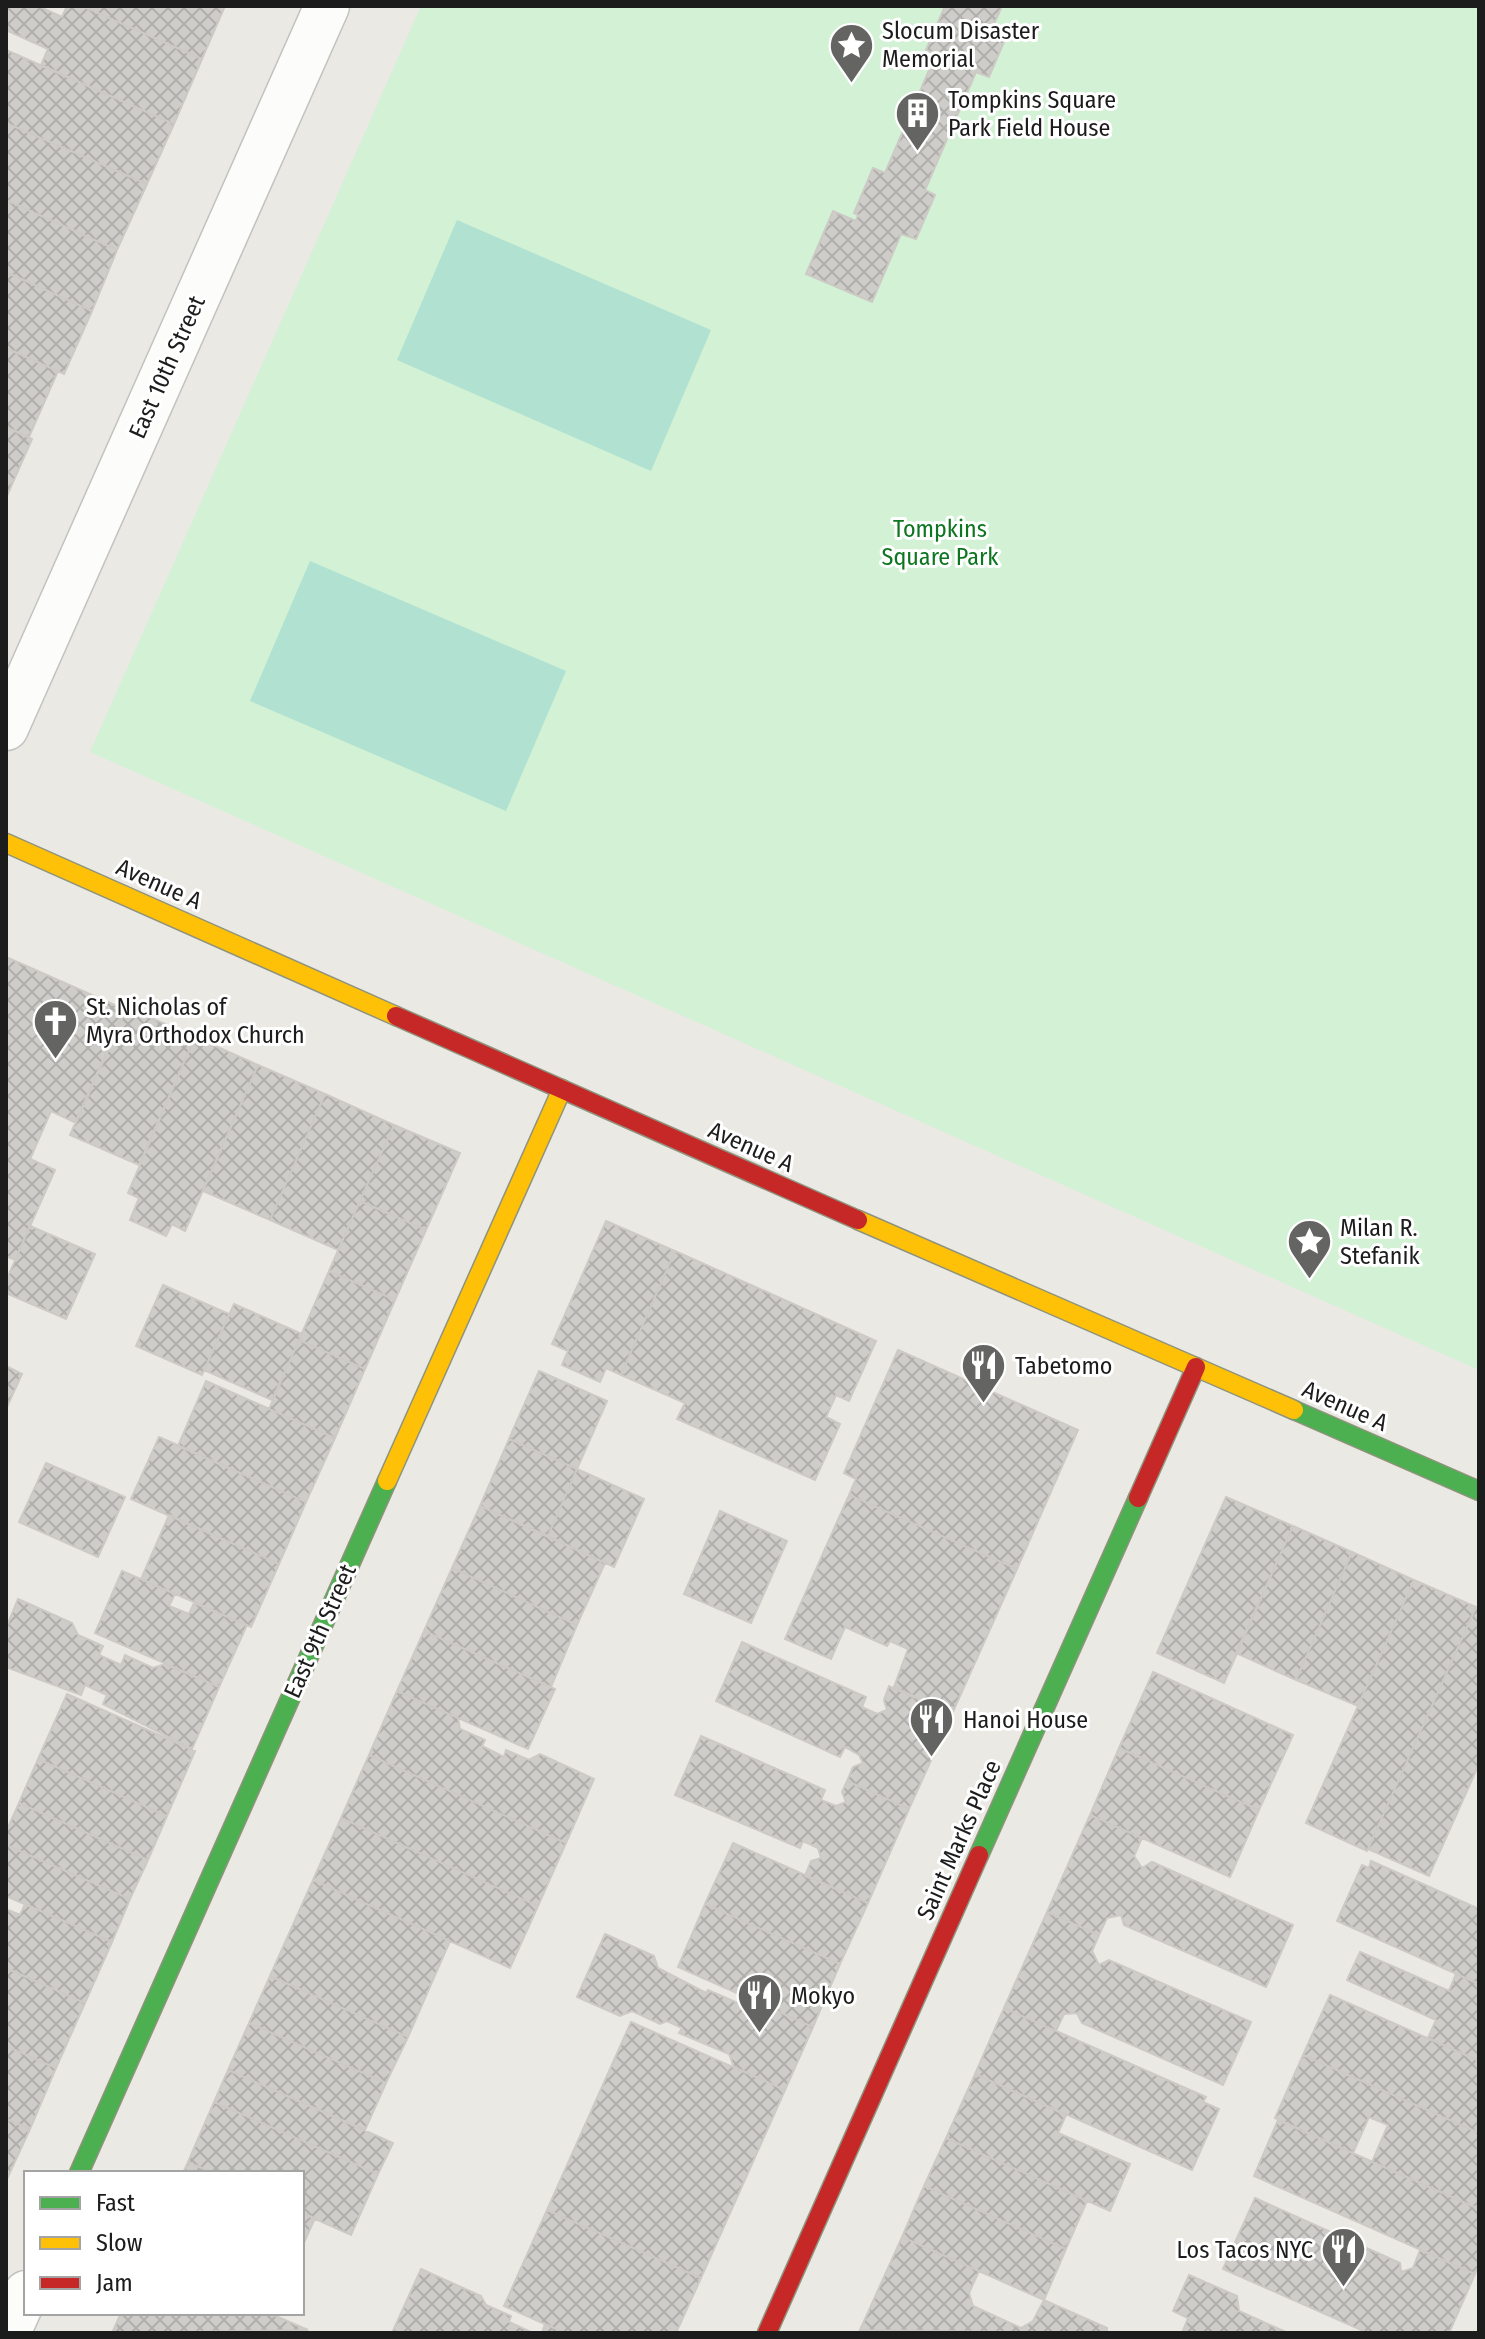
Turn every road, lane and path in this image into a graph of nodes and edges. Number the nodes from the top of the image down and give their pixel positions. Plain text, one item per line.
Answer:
1 (327, 6) edge
2 (6, 728) edge
3 (6, 843) edge
4 (562, 1089) junction
5 (1196, 1367) junction
6 (1479, 1491) edge
7 (80, 2171) edge
8 (24, 2297) edge
9 (8, 2333) edge
10 (767, 2333) edge

1 - 2 street, East 10th Street
3 - 4 street, Avenue A
4 - 5 street, Avenue A
4 - 7 street, East 9th Street
5 - 6 street, Avenue A
5 - 10 street, Saint Marks Place
8 - 9 street

